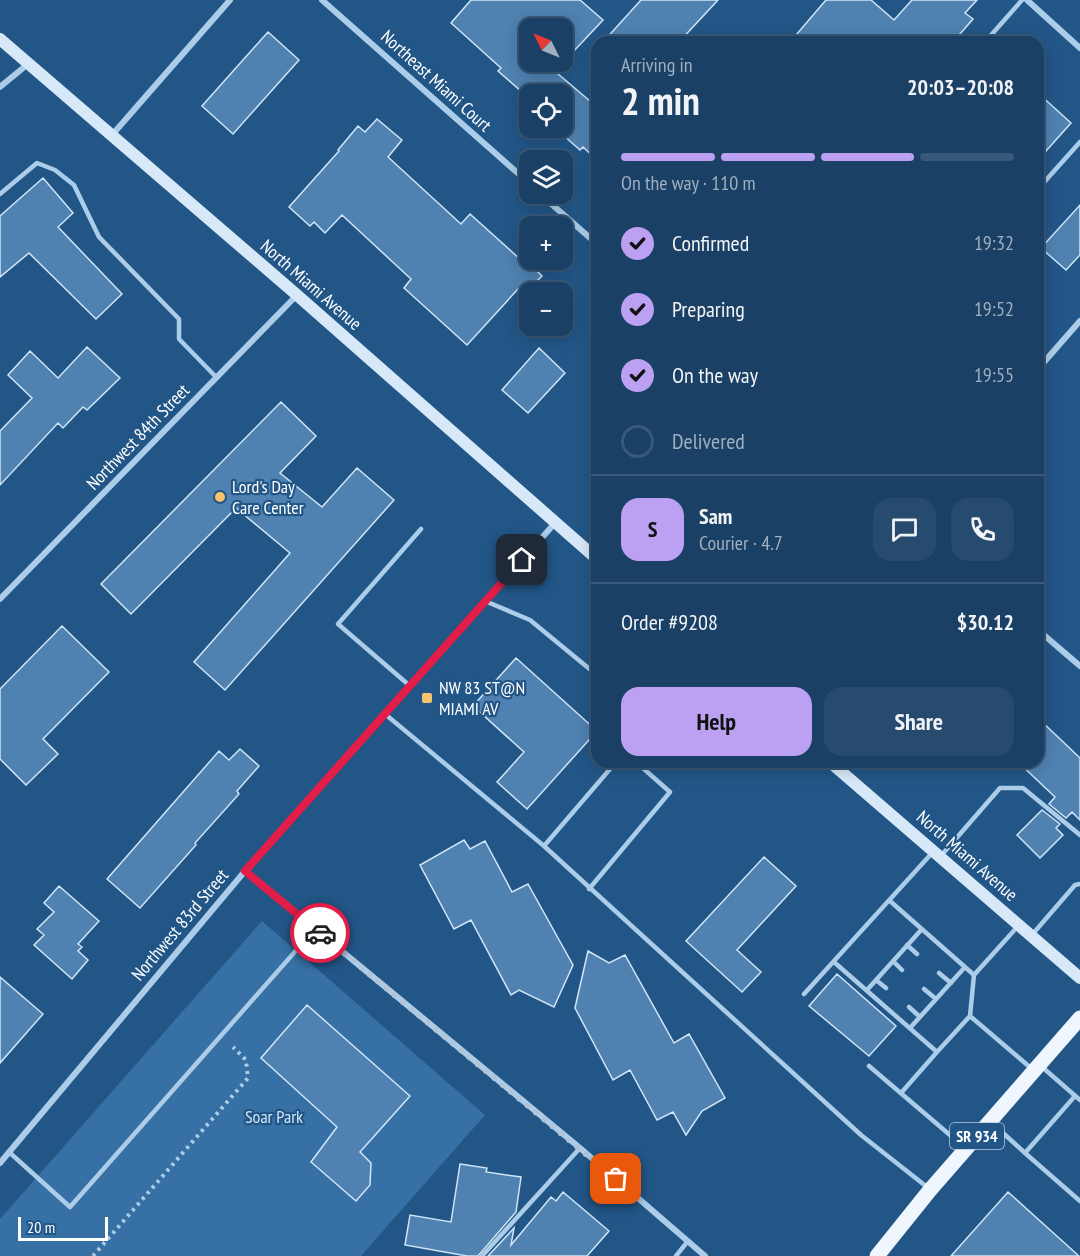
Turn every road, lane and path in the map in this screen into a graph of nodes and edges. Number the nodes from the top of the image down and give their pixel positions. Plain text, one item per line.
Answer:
1 (230, 0) edge
2 (322, 0) edge
3 (1022, 0) edge
4 (1027, 0) edge
5 (990, 36) edge
6 (0, 39) edge
7 (1080, 48) edge
8 (28, 63) junction
9 (0, 87) edge
10 (112, 136) junction
11 (1080, 142) edge
12 (519, 174) edge
13 (1044, 182) edge
14 (0, 194) edge
15 (551, 204) edge
16 (591, 239) edge
17 (297, 295) junction
18 (1080, 321) edge
19 (1044, 362) edge
20 (217, 378) junction
21 (555, 523) junction
22 (421, 529) dead end
23 (591, 554) edge
24 (0, 598) edge
25 (485, 601) junction
26 (1044, 635) edge
27 (1080, 666) edge
28 (591, 670) edge
29 (410, 686) junction
30 (385, 714) junction
31 (611, 768) edge
32 (643, 768) edge
33 (837, 768) edge
34 (1080, 836) edge
35 (544, 846) junction
36 (937, 854) junction
37 (245, 871) junction
38 (1080, 884) edge
39 (589, 889) junction
40 (890, 901) junction
41 (1019, 925) junction
42 (315, 929) junction
43 (922, 929) junction
44 (1031, 936) junction
45 (907, 945) junction
46 (917, 954) dead end
47 (893, 961) junction
48 (834, 962) junction
49 (965, 967) junction
50 (902, 969) dead end
51 (939, 973) dead end
52 (974, 975) junction
53 (1080, 978) edge
54 (876, 980) junction
55 (951, 983) junction
56 (886, 988) dead end
57 (924, 989) dead end
58 (867, 990) junction
59 (804, 994) dead end
60 (936, 999) junction
61 (909, 1007) dead end
62 (970, 1016) junction
63 (920, 1017) junction
64 (1080, 1018) edge
65 (910, 1028) junction
66 (227, 1042) dead end
67 (938, 1052) junction
68 (869, 1065) dead end
69 (1036, 1068) junction
70 (902, 1093) junction
71 (1075, 1096) junction
72 (1080, 1100) edge
73 (990, 1121) junction
74 (579, 1148) junction
75 (966, 1149) junction
76 (9, 1152) junction
77 (1026, 1153) junction
78 (0, 1163) edge
79 (930, 1190) junction
80 (1080, 1201) edge
81 (688, 1241) junction
82 (93, 1256) edge
83 (482, 1256) edge
84 (676, 1256) edge
85 (705, 1256) edge
86 (877, 1256) edge

1 - 10 street
2 - 12 street, Northeast Miami Court
3 - 5 lane
4 - 7 street
6 - 8 main road, North Miami Avenue
8 - 9 street
8 - 10 main road, North Miami Avenue
10 - 17 main road, North Miami Avenue
11 - 13 lane
14 - 20 lane
15 - 16 street
17 - 20 street, Northwest 84th Street
17 - 21 main road, North Miami Avenue
18 - 19 street
20 - 24 street, Northwest 84th Street
21 - 23 main road, North Miami Avenue
21 - 25 street, Northwest 83rd Street
22 - 29 lane
25 - 28 lane
25 - 29 street, Northwest 83rd Street
26 - 27 street
29 - 30 street, Northwest 83rd Street
30 - 35 lane
30 - 37 street, Northwest 83rd Street
31 - 35 lane
32 - 39 lane
33 - 36 main road, North Miami Avenue
34 - 36 lane
35 - 39 lane
36 - 40 lane
36 - 41 main road, North Miami Avenue
37 - 42 street
37 - 76 street, Northwest 83rd Street
38 - 44 lane
39 - 79 lane
40 - 43 lane
40 - 48 lane
41 - 44 main road, North Miami Avenue
41 - 52 lane
42 - 74 street
42 - 76 lane
43 - 45 lane
43 - 49 lane
44 - 53 main road, North Miami Avenue
45 - 46 lane
45 - 47 lane
47 - 50 lane
47 - 54 lane
48 - 58 lane
48 - 59 lane
49 - 52 lane
49 - 55 lane
51 - 55 lane
52 - 62 lane
54 - 56 lane
54 - 58 lane
55 - 60 lane
57 - 60 lane
58 - 65 lane
60 - 63 lane
61 - 63 lane
62 - 67 lane
62 - 69 lane
63 - 65 lane
64 - 69 main road, SR 934
65 - 67 lane
66 - 82 path
67 - 70 lane
68 - 70 lane
69 - 71 lane
69 - 73 main road, SR 934
70 - 75 lane
71 - 72 lane
71 - 77 lane
73 - 75 main road, SR 934
73 - 77 lane
74 - 81 street
74 - 83 lane
75 - 79 main road, SR 934
76 - 78 street, Northwest 83rd Street
77 - 80 lane
79 - 86 main road, SR 934
81 - 84 lane
81 - 85 street

